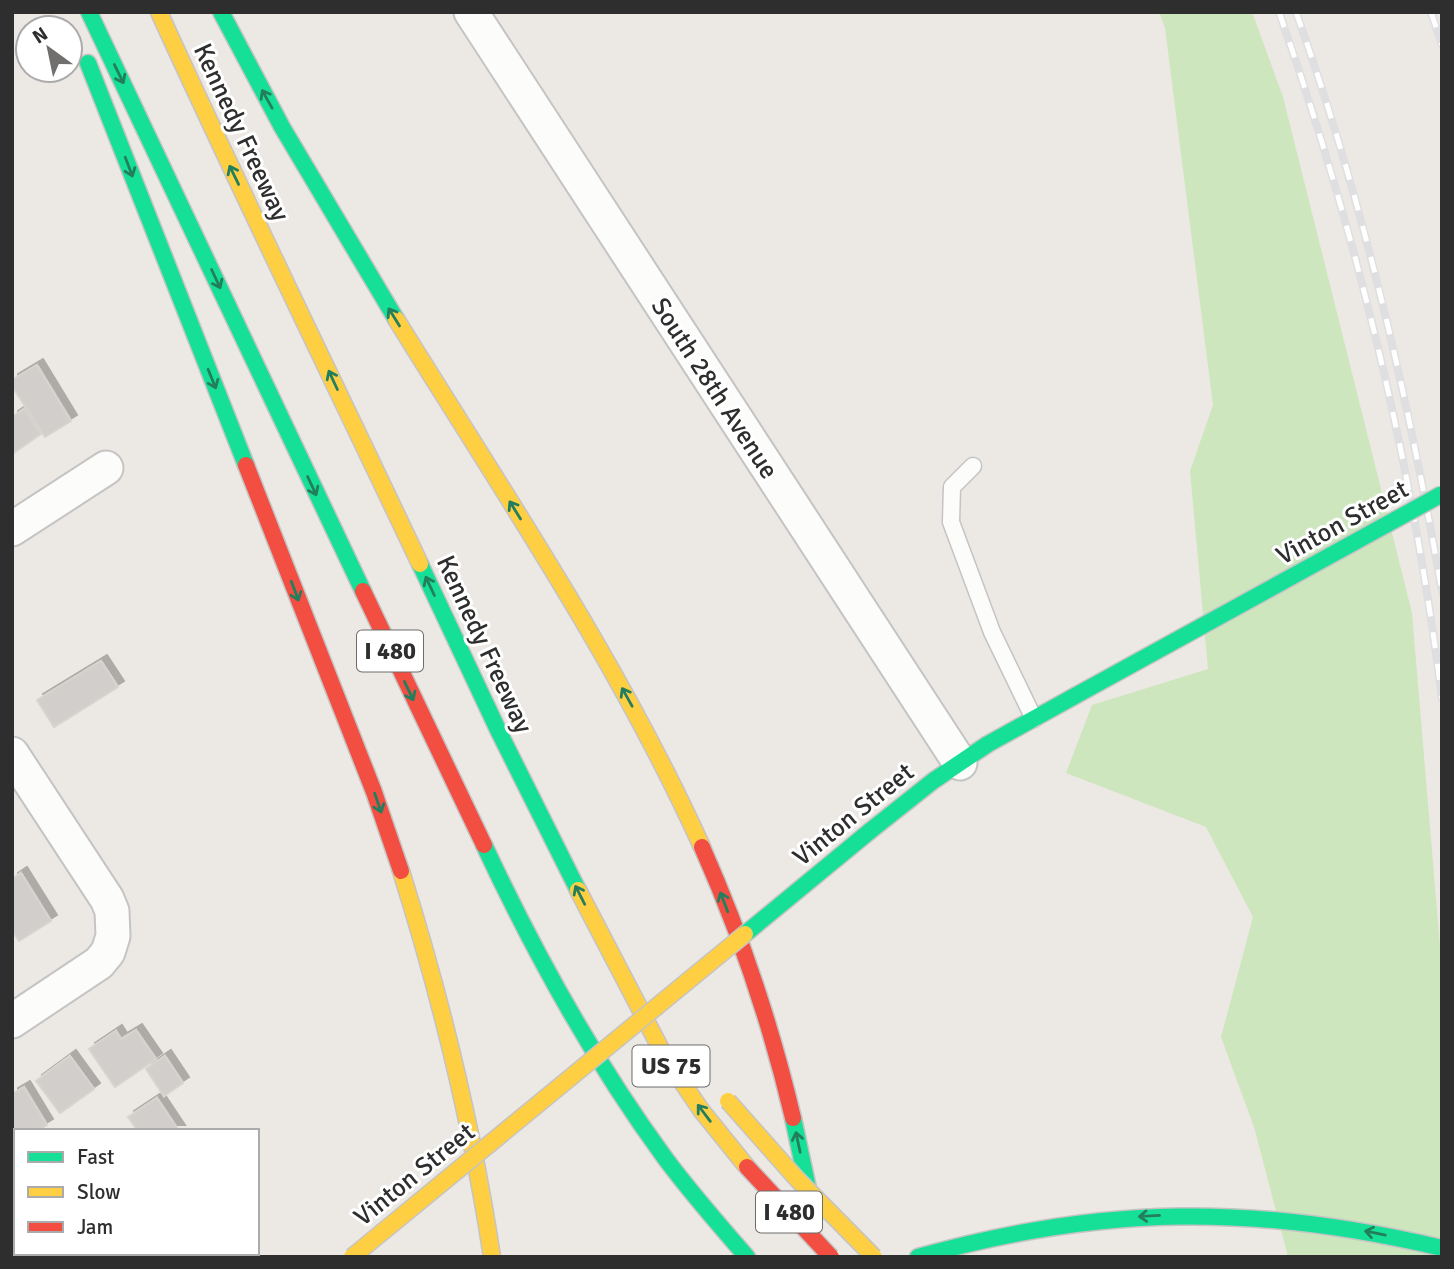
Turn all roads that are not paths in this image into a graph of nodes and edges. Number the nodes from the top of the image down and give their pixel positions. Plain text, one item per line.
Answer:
1 (89, 12) edge
2 (159, 12) edge
3 (220, 12) edge
4 (471, 12) edge
5 (84, 53) edge
6 (973, 467) dead end
7 (106, 468) dead end
8 (1442, 495) edge
9 (12, 529) edge
10 (1034, 719) junction
11 (960, 763) junction
12 (15, 766) edge
13 (611, 955) junction
14 (12, 1021) edge
15 (671, 1033) dead end
16 (724, 1096) dead end
17 (747, 1167) joint
18 (1442, 1248) edge
19 (352, 1257) edge
20 (492, 1257) edge
21 (747, 1257) edge
22 (824, 1257) edge
23 (831, 1257) edge
24 (874, 1257) edge
25 (918, 1257) edge

1 -> 21 main road, I 480
13 -> 2 main road, Kennedy Freeway / I 480
22 -> 3 main road
4 - 11 street, South 28th Avenue
5 -> 20 main road, I 480
6 - 10 lane
7 - 9 street
8 - 10 main road, Vinton Street, bridge
10 - 11 main road, Vinton Street
11 - 19 main road, Vinton Street, bridge
12 - 14 street
13 - 15 main road
17 -> 13 main road, Kennedy Freeway / US 75
16 - 24 main road, bridge
17 - 23 main road, Kennedy Freeway / I 480, bridge
18 -> 25 main road

